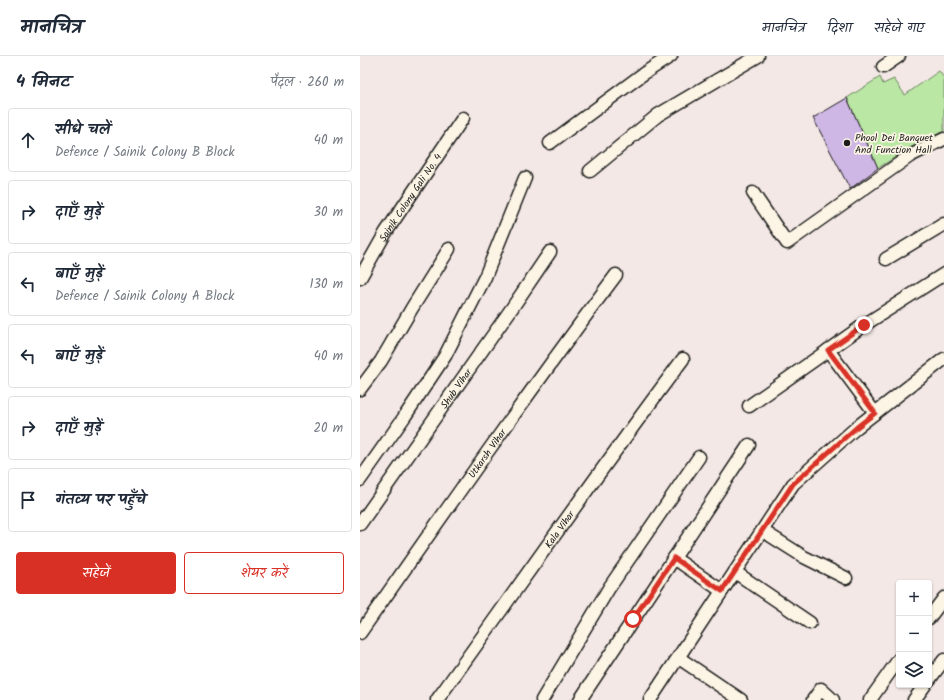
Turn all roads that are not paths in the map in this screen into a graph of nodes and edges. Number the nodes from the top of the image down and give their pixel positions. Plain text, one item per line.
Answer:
1 (671, 56) edge
2 (758, 56) edge
3 (899, 56) edge
4 (883, 67) dead end
5 (463, 118) dead end
6 (944, 139) edge
7 (550, 143) dead end
8 (590, 171) dead end
9 (525, 178) dead end
10 (753, 194) dead end
11 (944, 224) edge
12 (449, 249) dead end
13 (550, 252) dead end
14 (886, 259) dead end
15 (944, 274) edge
16 (616, 275) dead end
17 (360, 278) edge
18 (828, 350) junction
19 (683, 359) dead end
20 (944, 359) edge
21 (360, 389) edge
22 (749, 406) dead end
23 (875, 413) junction
24 (749, 445) dead end
25 (699, 457) dead end
26 (360, 480) edge
27 (360, 524) edge
28 (763, 531) junction
29 (674, 558) junction
30 (735, 572) junction
31 (846, 578) dead end
32 (722, 591) junction
33 (944, 598) edge
34 (930, 616) edge
35 (810, 623) dead end
36 (360, 633) edge
37 (679, 658) junction
38 (944, 660) edge
39 (896, 664) edge
40 (932, 676) edge
41 (923, 688) edge
42 (437, 700) edge
43 (542, 700) edge
44 (580, 700) edge
45 (650, 700) edge
46 (741, 700) edge
47 (813, 700) edge
48 (833, 700) edge
49 (870, 700) edge
50 (914, 700) edge

1 - 7 street
2 - 8 street
3 - 4 street
5 - 17 street, Sainik Colony Gali No. 4
6 - 10 street
9 - 26 street
11 - 14 street
12 - 21 street
13 - 27 street, Shub Vihar
15 - 18 street
16 - 36 street, Utkarsh Vihar
18 - 22 street
18 - 23 street
19 - 42 street, Kala Vihar
20 - 23 street
23 - 28 street
24 - 29 street
25 - 43 street
28 - 30 street
28 - 31 street
29 - 32 street
29 - 44 street
30 - 32 street
30 - 35 street
32 - 37 street
33 - 34 street
37 - 45 street
37 - 46 street
38 - 40 street
39 - 49 street
41 - 50 street
47 - 48 street

